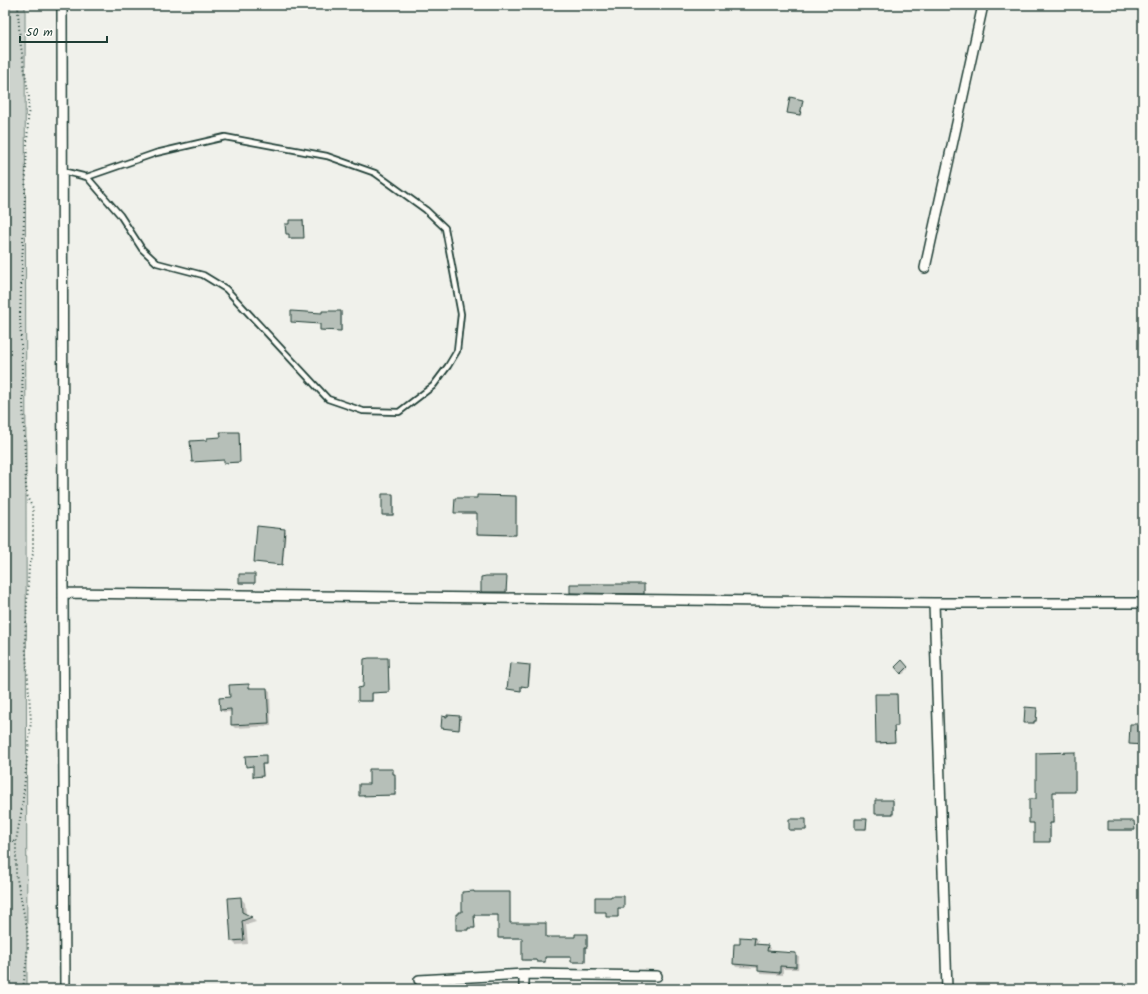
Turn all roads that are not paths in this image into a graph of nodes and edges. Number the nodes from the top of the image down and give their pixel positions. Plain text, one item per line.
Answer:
1 (62, 5) edge
2 (983, 5) edge
3 (62, 171) junction
4 (87, 177) junction
5 (925, 268) dead end
6 (63, 593) junction
7 (934, 603) junction
8 (1143, 603) edge
9 (524, 974) junction
10 (657, 976) dead end
11 (419, 980) dead end
12 (65, 989) edge
13 (524, 989) edge
14 (947, 989) edge

1 - 3 street
2 - 5 street
3 - 4 lane
3 - 6 street
4 - 4 lane
6 - 7 street
6 - 12 street
7 - 8 street
7 - 14 street
9 - 10 street
9 - 11 street
9 - 13 street

